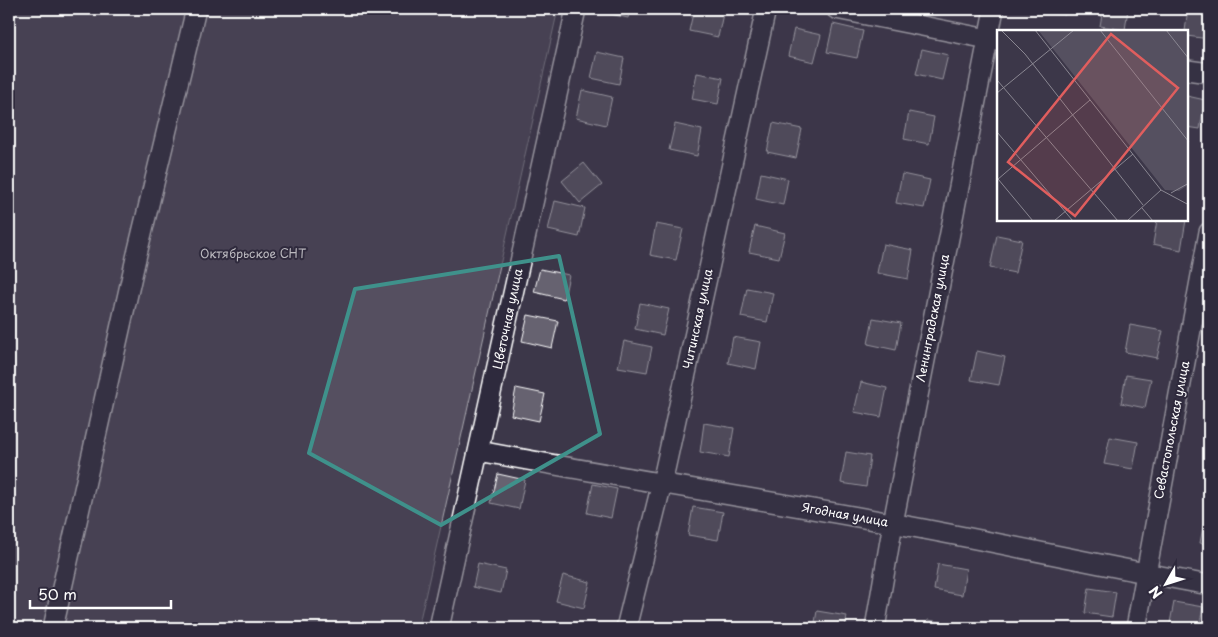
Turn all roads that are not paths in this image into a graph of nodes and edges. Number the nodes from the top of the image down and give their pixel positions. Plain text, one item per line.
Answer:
1 (196, 9) edge
2 (576, 9) edge
3 (766, 9) edge
4 (836, 9) edge
5 (994, 9) edge
6 (993, 40) edge
7 (1188, 70) edge
8 (1209, 73) edge
9 (1209, 232) edge
10 (479, 451) junction
11 (662, 483) junction
12 (893, 523) junction
13 (1146, 574) junction
14 (1209, 585) edge
15 (53, 628) edge
16 (439, 628) edge
17 (626, 628) edge
18 (875, 628) edge
19 (1136, 628) edge

1 - 15 street
2 - 10 street, Цветочная улица
3 - 11 street, Читинская улица
4 - 6 street
5 - 6 street, Ленинградская улица
6 - 12 street, Ленинградская улица
7 - 8 street
9 - 13 street, Севастопольская улица
10 - 11 street, Ягодная улица
10 - 16 street, Цветочная улица
11 - 12 street, Ягодная улица
11 - 17 street, Читинская улица
12 - 13 street, Ягодная улица
12 - 18 street, Ленинградская улица
13 - 14 street, Ягодная улица
13 - 19 street, Севастопольская улица

